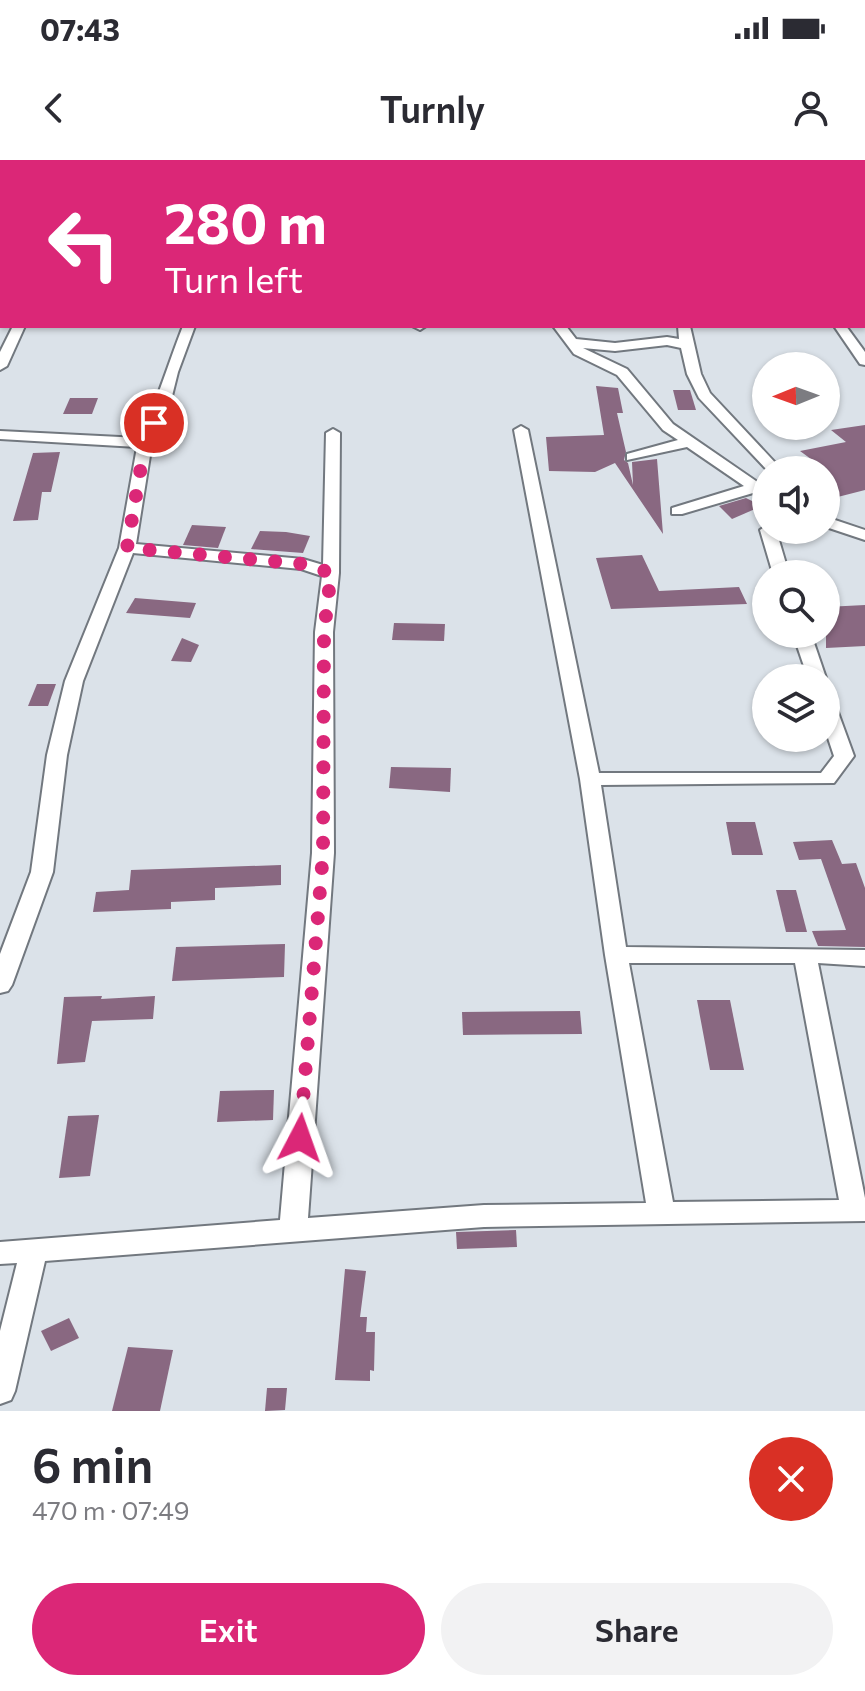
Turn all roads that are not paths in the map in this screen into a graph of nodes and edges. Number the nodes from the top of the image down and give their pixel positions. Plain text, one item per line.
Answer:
1 (18, 328) edge
2 (188, 328) edge
3 (561, 328) edge
4 (684, 328) edge
5 (841, 328) edge
6 (575, 343) junction
7 (688, 345) junction
8 (865, 361) edge
9 (0, 366) edge
10 (521, 430) dead end
11 (333, 433) dead end
12 (0, 435) edge
13 (689, 442) junction
14 (145, 443) junction
15 (762, 456) edge
16 (632, 457) dead end
17 (752, 486) edge
18 (752, 494) edge
19 (677, 511) dead end
20 (840, 527) edge
21 (865, 535) edge
22 (127, 548) junction
23 (331, 573) junction
24 (840, 744) edge
25 (590, 779) junction
26 (616, 955) junction
27 (805, 955) junction
28 (865, 958) edge
29 (0, 985) edge
30 (859, 1210) edge
31 (661, 1211) junction
32 (293, 1232) junction
33 (34, 1250) junction
34 (0, 1253) edge
35 (0, 1391) edge

1 - 9 street
2 - 14 street
3 - 6 street
4 - 7 street
5 - 8 street
6 - 7 street
6 - 13 street
7 - 15 street
10 - 25 street
11 - 23 street
12 - 14 street
13 - 16 street
13 - 17 street
14 - 22 street
18 - 19 street
20 - 21 street
22 - 23 street
22 - 29 street
23 - 32 street
24 - 25 street
25 - 26 street
26 - 27 street
26 - 31 street
27 - 28 street
27 - 30 street
30 - 31 street
31 - 32 street
32 - 33 street
33 - 34 street
33 - 35 street

